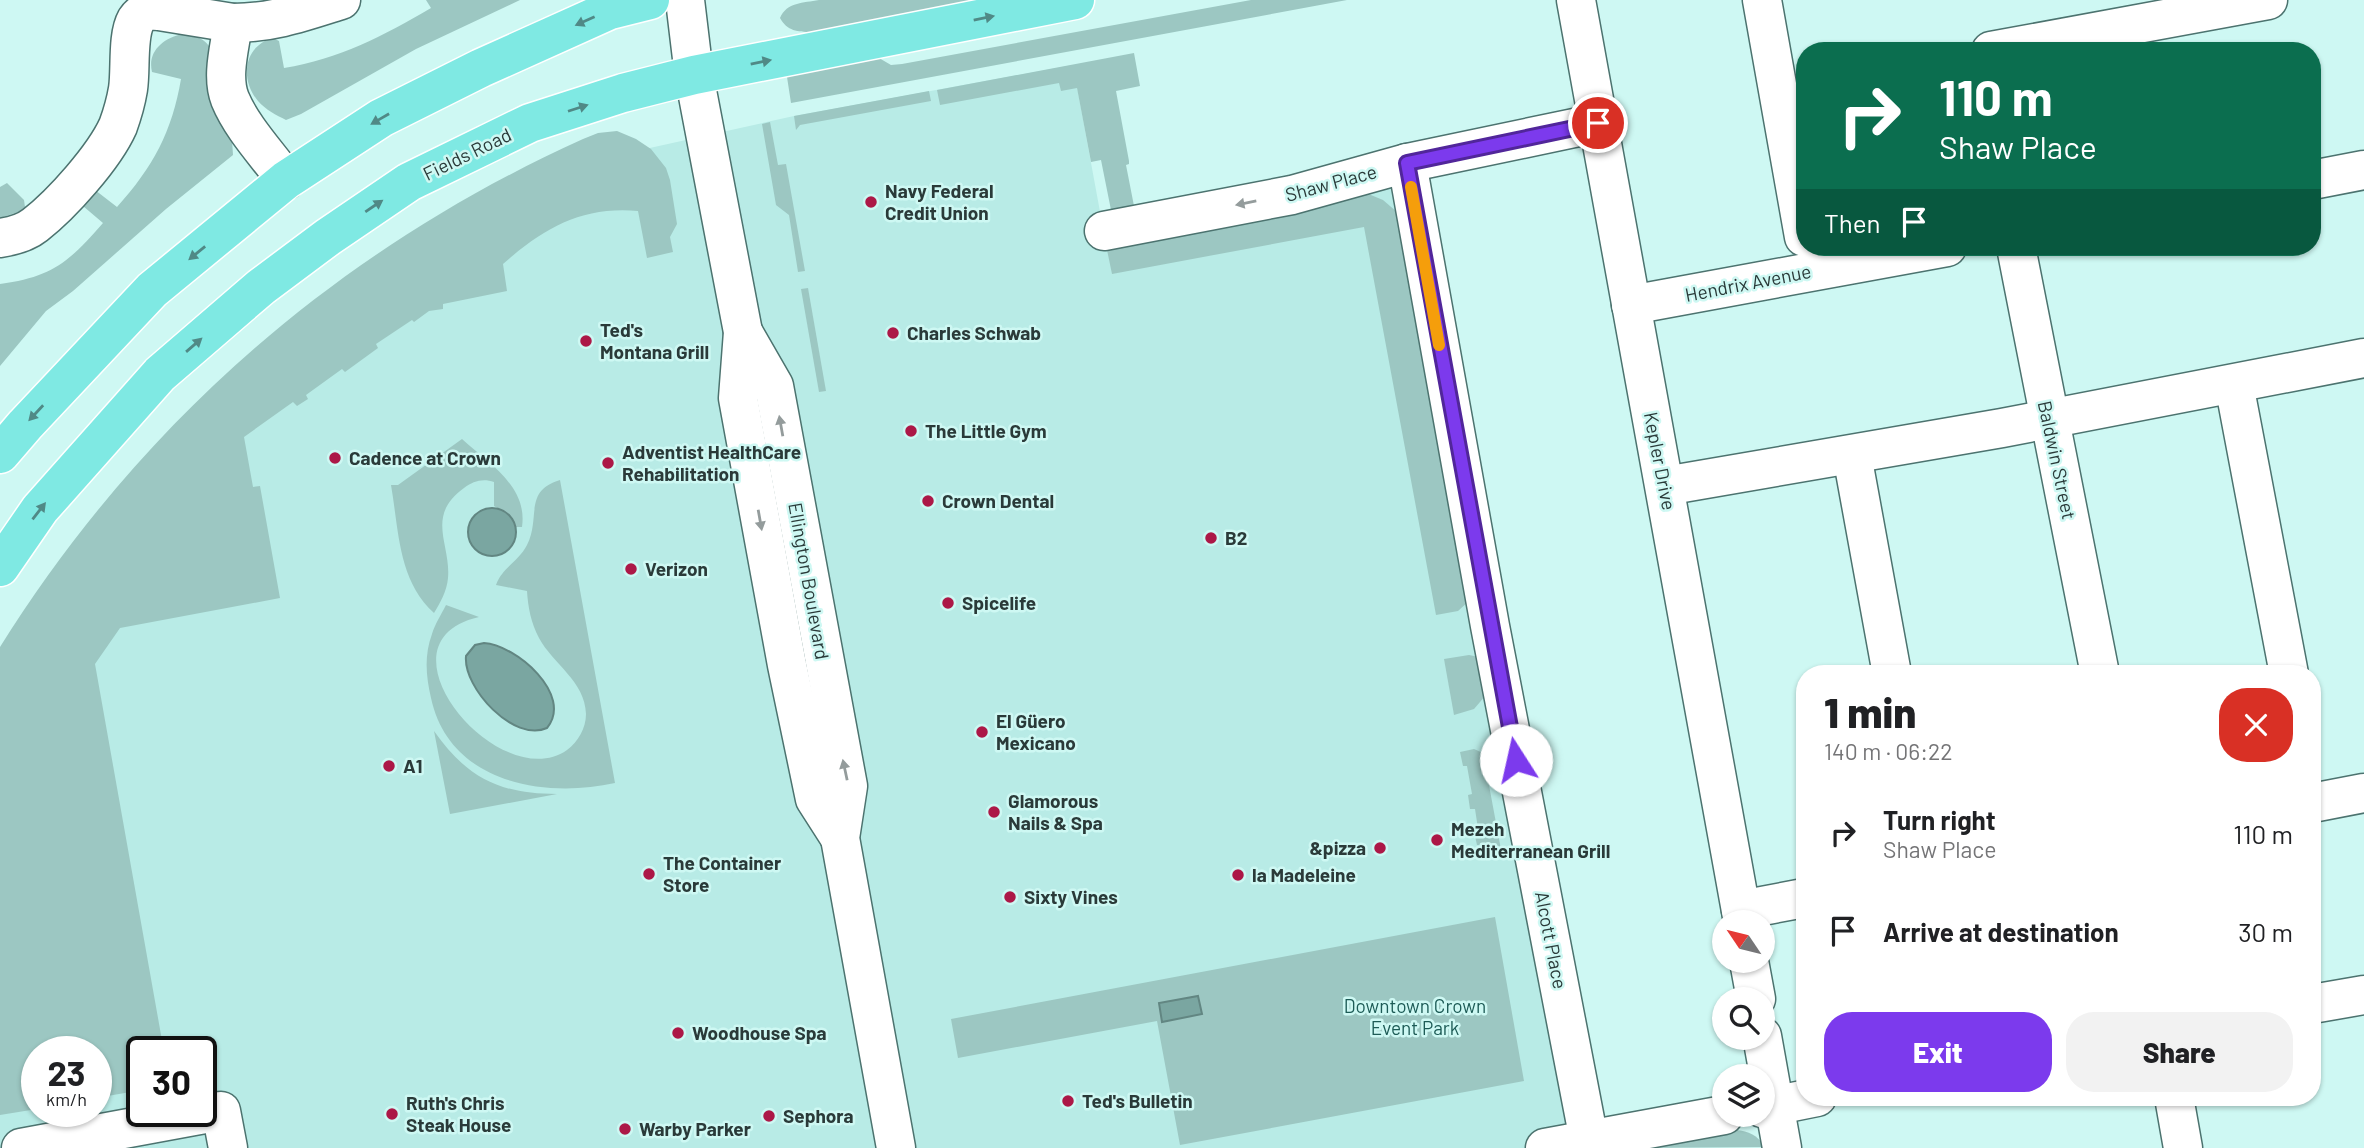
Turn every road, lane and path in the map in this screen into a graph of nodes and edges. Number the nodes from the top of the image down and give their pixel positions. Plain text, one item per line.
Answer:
1 (341, 0) edge
2 (650, 0) edge
3 (685, 0) edge
4 (1075, 0) edge
5 (1576, 0) edge
6 (1762, 0) edge
7 (2268, 0) edge
8 (233, 23) junction
9 (2040, 42) edge
10 (694, 75) junction
11 (1792, 87) edge
12 (1598, 123) junction
13 (1796, 131) edge
14 (1407, 163) junction
15 (2364, 170) edge
16 (2321, 178) edge
17 (286, 180) junction
18 (1104, 231) dead end
19 (0, 237) edge
20 (1796, 255) edge
21 (2017, 256) edge
22 (1631, 305) junction
23 (2364, 358) edge
24 (2234, 384) junction
25 (2049, 419) junction
26 (0, 454) edge
27 (1852, 455) junction
28 (1665, 486) junction
29 (0, 567) edge
30 (1890, 665) edge
31 (2098, 665) edge
32 (2287, 665) edge
33 (2364, 793) edge
34 (2321, 798) edge
35 (1796, 900) edge
36 (1741, 910) edge
37 (1763, 910) edge
38 (2364, 995) edge
39 (2321, 1002) edge
40 (1796, 1101) edge
41 (1775, 1105) edge
42 (2176, 1106) edge
43 (1712, 1117) edge
44 (1775, 1125) edge
45 (1589, 1140) junction
46 (21, 1148) edge
47 (228, 1148) edge
48 (896, 1148) edge
49 (1545, 1148) edge
50 (1782, 1148) edge
51 (2183, 1148) edge

1 - 8 street
2 -> 17 main road
3 - 10 street, Ellington Boulevard
10 -> 4 main road, Fields Road
5 - 12 street, Kepler Drive
6 - 11 street
7 - 9 street
8 - 17 street
8 - 19 street
29 -> 10 main road, Fields Road
10 - 48 street, Ellington Boulevard
11 - 13 street
12 - 14 street, Shaw Place
12 - 22 street, Kepler Drive
14 -> 18 street, Shaw Place
14 - 45 street, Alcott Place
15 - 16 street
17 -> 26 main road
20 - 22 street, Hendrix Avenue
21 - 25 street, Baldwin Street
22 - 28 street, Kepler Drive
23 - 24 street
24 - 25 street
24 - 32 street
25 - 27 street
25 - 31 street, Baldwin Street
27 - 28 street
27 - 30 street
28 - 36 street, Kepler Drive
33 - 34 street
35 - 37 street
38 - 39 street
40 - 41 street
42 - 51 street
43 - 45 street
44 - 50 street
45 - 49 street
46 - 47 street

